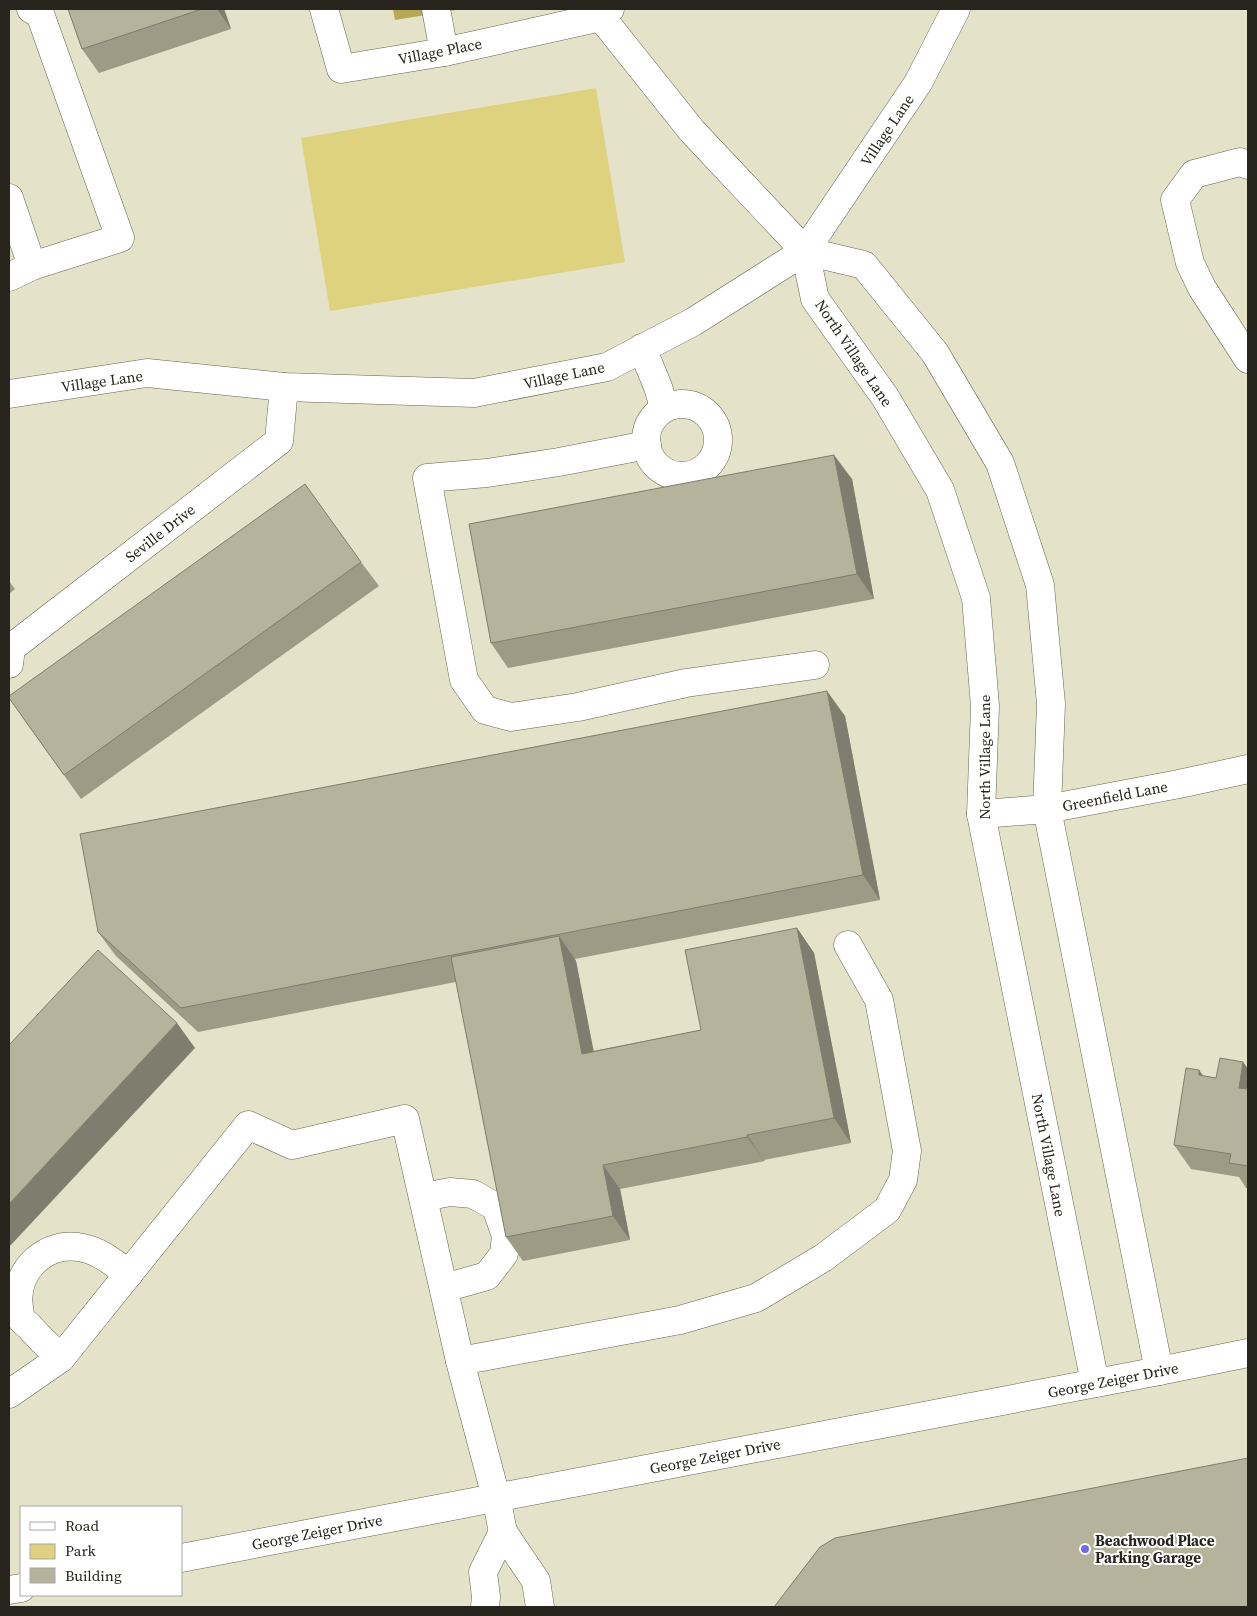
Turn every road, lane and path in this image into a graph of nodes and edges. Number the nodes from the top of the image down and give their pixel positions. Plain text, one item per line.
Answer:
1 (31, 9) edge
2 (324, 9) edge
3 (436, 9) edge
4 (956, 9) edge
5 (602, 11) edge
6 (444, 52) junction
7 (1248, 165) edge
8 (9, 198) edge
9 (806, 251) junction
10 (20, 271) edge
11 (642, 348) junction
12 (1248, 359) edge
13 (284, 387) junction
14 (9, 394) edge
15 (664, 407) junction
16 (647, 445) junction
17 (9, 664) edge
18 (814, 665) dead end
19 (1248, 769) edge
20 (1047, 809) junction
21 (981, 814) junction
22 (848, 945) dead end
23 (423, 1197) junction
24 (129, 1274) junction
25 (444, 1288) junction
26 (1248, 1353) edge
27 (61, 1358) junction
28 (460, 1361) junction
29 (1159, 1371) junction
30 (1095, 1383) junction
31 (9, 1394) edge
32 (496, 1497) junction
33 (503, 1532) junction
34 (182, 1558) edge
35 (538, 1594) edge
36 (486, 1596) edge
37 (561, 1607) edge

1 - 10 street
2 - 6 street, Village Place
3 - 6 street
4 - 9 street, Village Lane
5 - 6 street, Village Place
5 - 9 street, Village Place
7 - 12 street
8 - 10 street
9 - 11 street, Village Lane
9 - 20 street
9 - 21 street, North Village Lane
11 - 13 street, Village Lane
11 - 15 street
13 - 14 street, Village Lane
13 - 17 street, Seville Drive
15 - 16 street
15 - 16 street
16 - 18 street
19 - 20 street, Greenfield Lane
20 - 21 street, Greenfield Lane
20 - 29 street
21 - 30 street, North Village Lane
22 - 28 street
23 - 24 street
23 - 25 street
23 - 25 street
24 - 27 street
24 - 27 street
25 - 28 street
26 - 29 street, George Zeiger Drive
27 - 31 street
28 - 32 street
29 - 30 street, George Zeiger Drive
30 - 32 street, George Zeiger Drive
32 - 33 street
32 - 34 street, George Zeiger Drive
33 - 35 street
33 - 36 street
35 - 37 street

